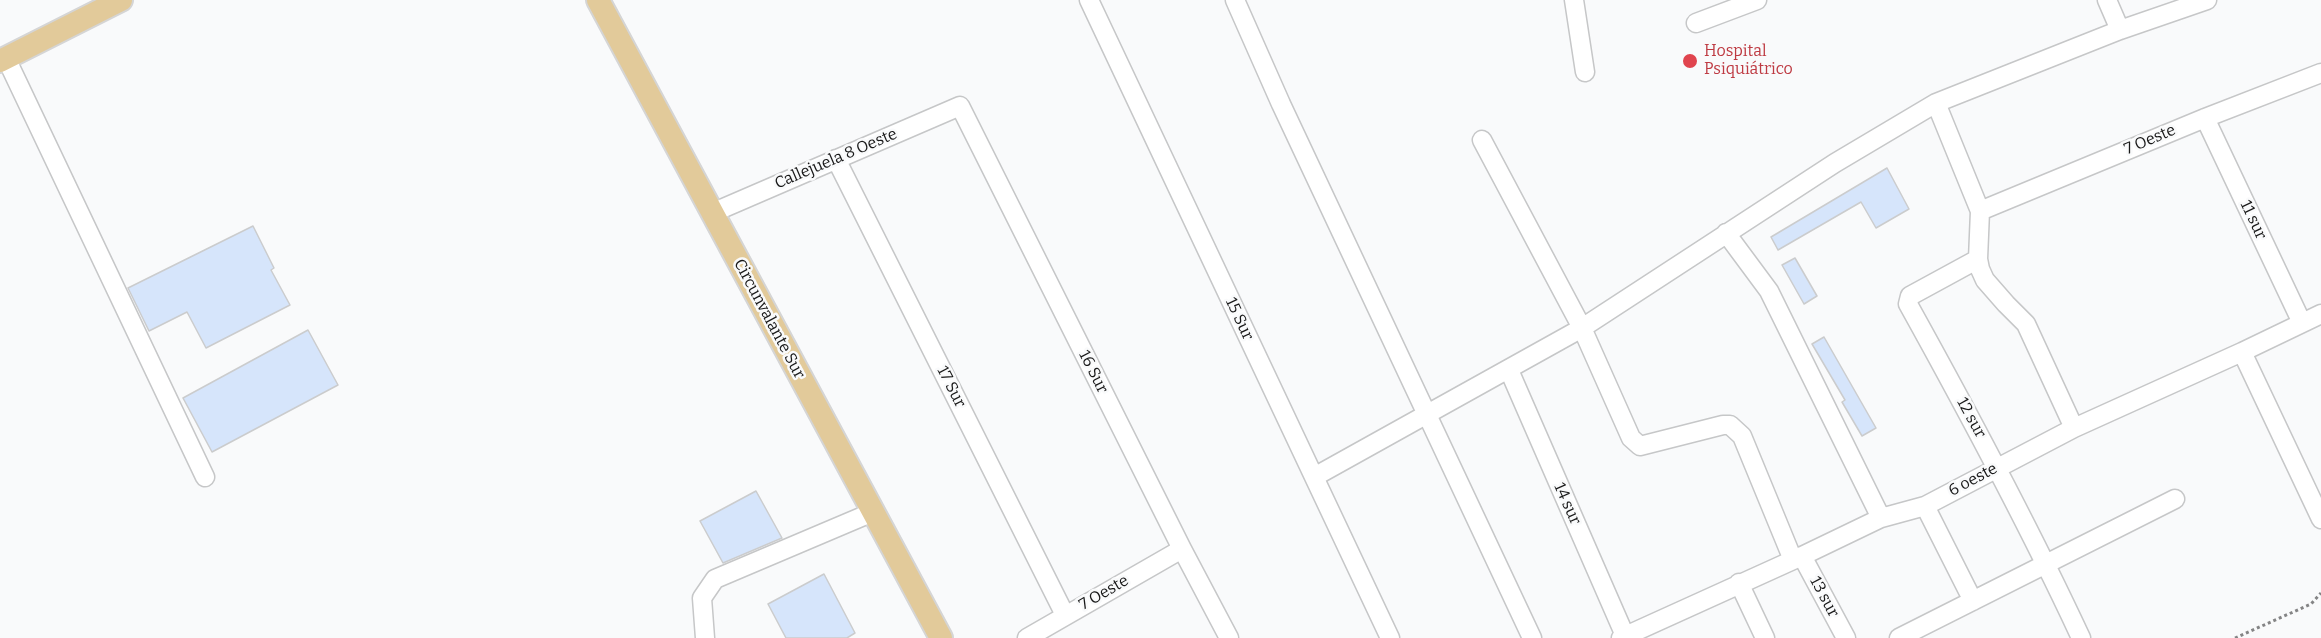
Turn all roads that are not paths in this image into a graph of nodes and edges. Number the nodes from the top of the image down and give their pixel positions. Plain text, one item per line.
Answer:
1 (121, 0) edge
2 (598, 0) edge
3 (1089, 0) edge
4 (1235, 0) edge
5 (1574, 0) edge
6 (1757, 0) edge
7 (2107, 0) edge
8 (2207, 0) edge
9 (1696, 23) dead end
10 (2120, 30) junction
11 (3, 60) edge
12 (1585, 72) dead end
13 (2321, 73) edge
14 (1936, 103) junction
15 (960, 106) joint
16 (2205, 117) junction
17 (1482, 140) dead end
18 (836, 159) junction
19 (1980, 211) junction
20 (712, 213) junction
21 (1726, 233) junction
22 (1978, 259) junction
23 (2321, 314) edge
24 (2302, 323) junction
25 (1582, 328) junction
26 (2242, 352) junction
27 (1509, 370) junction
28 (1428, 414) junction
29 (2074, 428) junction
30 (1998, 467) junction
31 (205, 477) dead end
32 (1314, 477) junction
33 (2175, 499) dead end
34 (1924, 506) junction
35 (873, 512) junction
36 (1881, 518) junction
37 (2321, 519) edge
38 (1182, 549) junction
39 (1797, 558) junction
40 (2047, 564) junction
41 (1738, 583) junction
42 (1973, 601) junction
43 (1065, 615) junction
44 (1624, 637) edge
45 (705, 638) edge
46 (941, 638) edge
47 (1027, 638) edge
48 (1229, 638) edge
49 (1390, 638) edge
50 (1532, 638) edge
51 (1765, 638) edge
52 (1846, 638) edge
53 (1899, 638) edge
54 (2081, 638) edge

1 - 11 main road
2 - 20 main road, Circunvalante Sur
3 - 32 street, 15 Sur
4 - 28 street
5 - 12 street
6 - 9 street
7 - 10 street
8 - 10 street
10 - 14 street
11 - 31 street
13 - 16 street, 7 Oeste
14 - 19 street
14 - 21 street
15 - 18 street, Callejuela 8 Oeste
15 - 38 street, 16 Sur
16 - 19 street, 7 Oeste
16 - 24 street, 11 sur
17 - 25 street
18 - 20 street, Callejuela 8 Oeste
18 - 43 street, 17 Sur
19 - 22 street
20 - 35 main road, Circunvalante Sur
21 - 25 street
21 - 36 street
22 - 29 street
22 - 30 street, 12 sur
23 - 24 street, 6 oeste
24 - 26 street, 6 oeste
25 - 27 street
25 - 39 street, 13 sur
26 - 29 street, 6 oeste
26 - 37 street
27 - 28 street
27 - 44 street, 14 sur
28 - 32 street
28 - 50 street
29 - 30 street, 6 oeste
30 - 34 street, 6 oeste
30 - 40 street, 12 sur
32 - 49 street, 15 Sur
33 - 40 street
34 - 36 street, 6 oeste
34 - 42 street
35 - 45 street
35 - 46 main road, Circunvalante Sur
36 - 39 street, 6 oeste
38 - 43 street, 7 Oeste
38 - 48 street, 16 Sur
39 - 41 street, 6 oeste
39 - 52 street, 13 sur
40 - 42 street
40 - 54 street, 12 sur
41 - 44 street, 6 oeste
41 - 51 street
42 - 53 street
43 - 47 street, 7 Oeste

